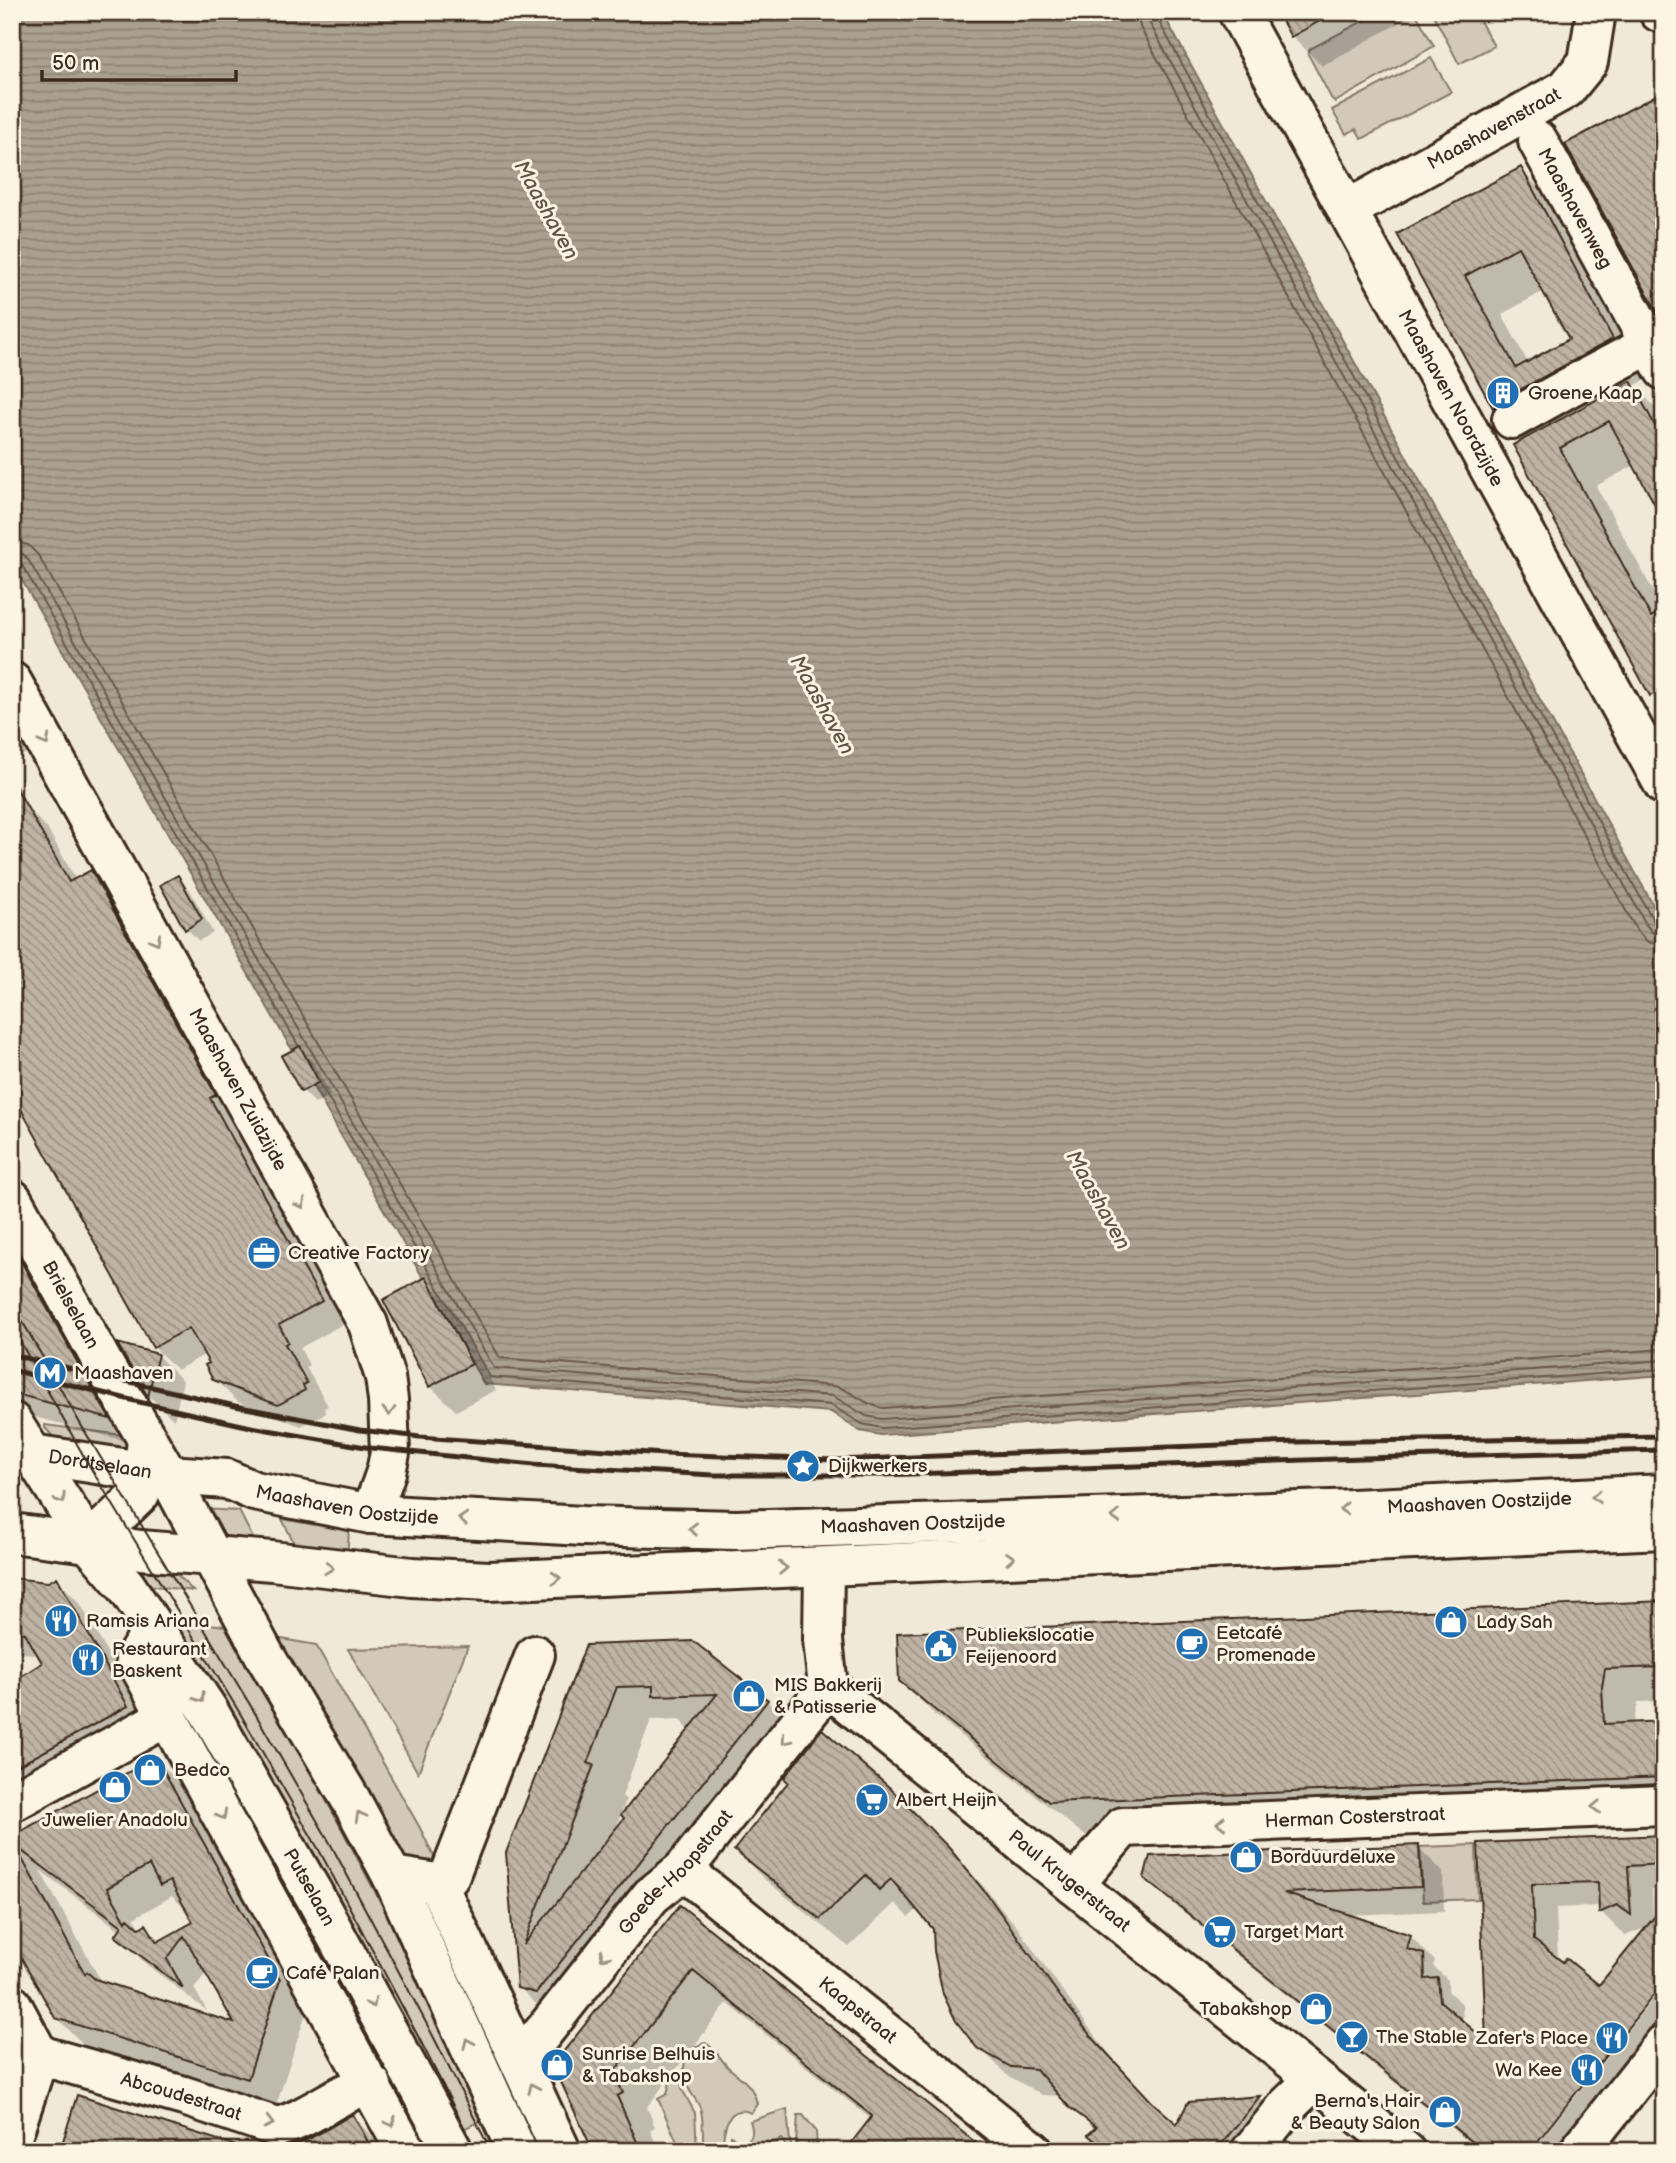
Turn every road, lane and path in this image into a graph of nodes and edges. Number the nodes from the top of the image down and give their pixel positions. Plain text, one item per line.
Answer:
1 (1238, 12) edge
2 (1596, 12) edge
3 (1538, 141) dead end
4 (1347, 210) junction
5 (1657, 357) edge
6 (1503, 423) dead end
7 (12, 682) edge
8 (1664, 785) edge
9 (12, 1199) edge
10 (12, 1422) edge
11 (22, 1453) edge
12 (166, 1484) junction
13 (1664, 1494) edge
14 (377, 1497) junction
15 (1664, 1529) edge
16 (12, 1533) edge
17 (89, 1543) junction
18 (141, 1550) junction
19 (212, 1555) junction
20 (272, 1561) junction
21 (824, 1567) junction
22 (126, 1586) junction
23 (239, 1605) junction
24 (154, 1628) junction
25 (535, 1655) dead end
26 (828, 1687) junction
27 (168, 1716) junction
28 (12, 1802) edge
29 (1664, 1805) edge
30 (683, 1870) junction
31 (392, 1876) junction
32 (437, 1884) junction
33 (1074, 1885) junction
34 (12, 2005) edge
35 (1664, 2045) edge
36 (516, 2052) junction
37 (39, 2055) junction
38 (1315, 2079) junction
39 (372, 2085) junction
40 (12, 2137) edge
41 (406, 2151) edge
42 (453, 2151) edge
43 (517, 2151) edge
44 (561, 2151) edge
45 (1033, 2151) edge
46 (1251, 2151) edge
47 (1405, 2151) edge
48 (1579, 2151) edge

1 - 4 street, Maashaven Noordzijde
2 - 4 street, Maashavenstraat
3 - 5 street, Maashavenweg
4 - 8 street, Maashaven Noordzijde
5 - 6 street
7 -> 14 street, Maashaven Zuidzijde
9 - 12 street, Brielselaan
10 - 11 street
11 - 12 street, Dordtselaan
11 -> 17 street, Dordtselaan
12 - 14 street, Maashaven Oostzijde
12 - 17 street
12 - 18 street
12 - 19 street, Brielselaan
13 -> 14 street, Maashaven Oostzijde
21 -> 15 street, Maashaven Oostzijde
16 - 17 street
17 - 18 street
17 - 22 street, Putselaan
18 - 19 street
18 - 22 street
19 - 20 street, Maashaven Oostzijde
19 - 23 street
20 -> 21 street, Maashaven Oostzijde
20 - 23 street
21 - 26 street
22 - 24 street, Putselaan
31 -> 23 street
24 - 27 street
24 -> 42 street, Putselaan
25 - 32 street
26 -> 30 street, Goede-Hoopstraat
26 - 33 street, Paul Krugerstraat
27 - 28 street
27 -> 39 street
29 -> 33 street, Herman Costerstraat
30 -> 36 street, Goede-Hoopstraat
30 - 45 street, Kaapstraat
31 - 32 street
43 -> 31 street
32 - 36 street
33 - 38 street, Paul Krugerstraat
34 - 37 street
35 - 48 street
44 -> 36 street
37 -> 39 street, Abcoudestraat
37 - 40 street
38 - 46 street
38 - 47 street, Paul Krugerstraat
39 -> 41 street

